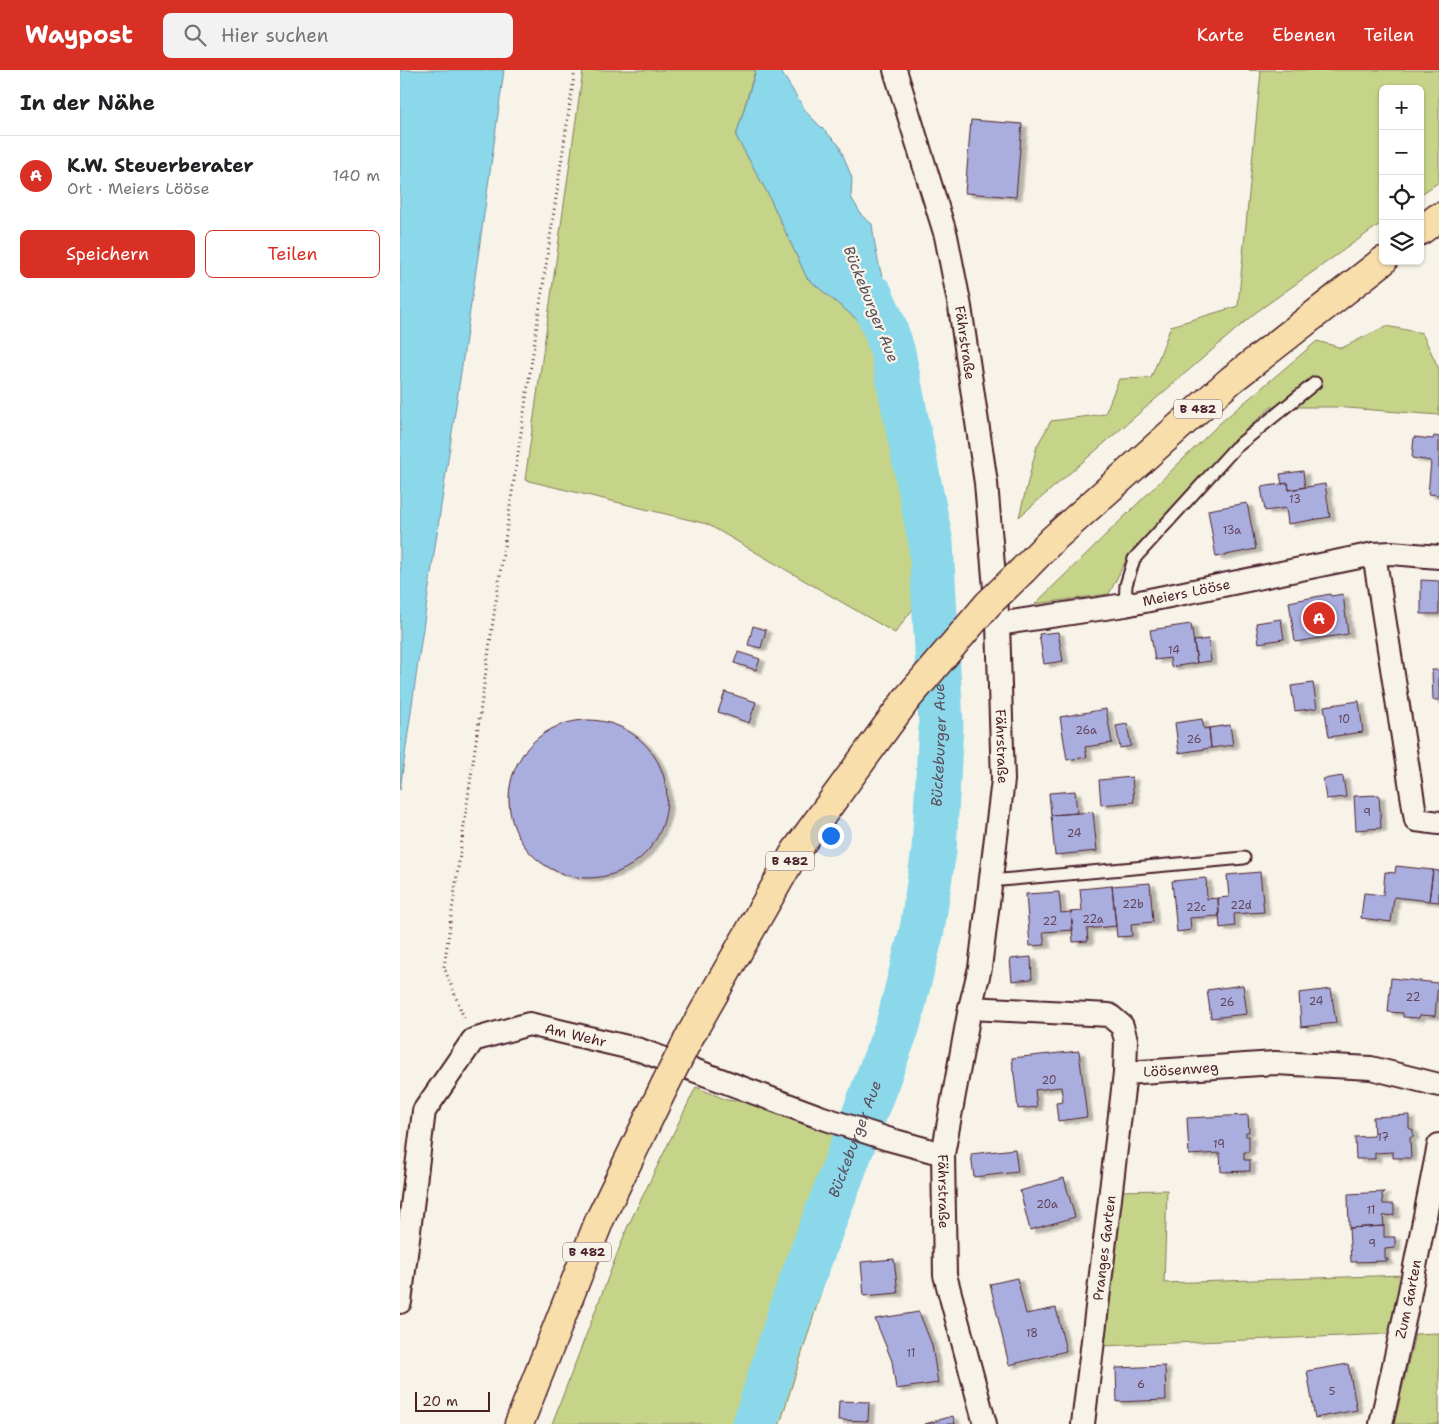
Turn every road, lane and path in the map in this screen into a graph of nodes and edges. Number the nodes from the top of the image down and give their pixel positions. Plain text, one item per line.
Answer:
1 (575, 70) edge
2 (895, 70) edge
3 (1439, 217) edge
4 (1424, 228) edge
5 (1379, 264) edge
6 (1315, 383) dead end
7 (1374, 554) junction
8 (1439, 557) edge
9 (1125, 605) junction
10 (998, 624) junction
11 (1439, 823) edge
12 (1244, 858) dead end
13 (990, 881) junction
14 (970, 1008) junction
15 (473, 1040) junction
16 (1125, 1073) junction
17 (1439, 1085) edge
18 (1439, 1145) edge
19 (943, 1154) junction
20 (400, 1302) edge
21 (519, 1424) edge
22 (985, 1424) edge
23 (1082, 1424) edge
24 (1381, 1424) edge

1 - 15 path
2 - 10 street, Fährstraße
3 - 4 main road
5 - 21 main road, B 482, bridge
6 - 9 lane
7 - 8 street, Meiers Lööse
7 - 9 street, Meiers Lööse
7 - 11 street
9 - 10 street, Meiers Lööse
10 - 13 street, Fährstraße
12 - 13 lane
13 - 14 street, Fährstraße
14 - 16 street, Löösenweg
14 - 19 street, Fährstraße
15 - 19 street, Am Wehr
15 - 20 street
16 - 17 street, Löösenweg
16 - 23 street, Pranges Garten
18 - 24 street, Zum Garten
19 - 22 street, Fährstraße

